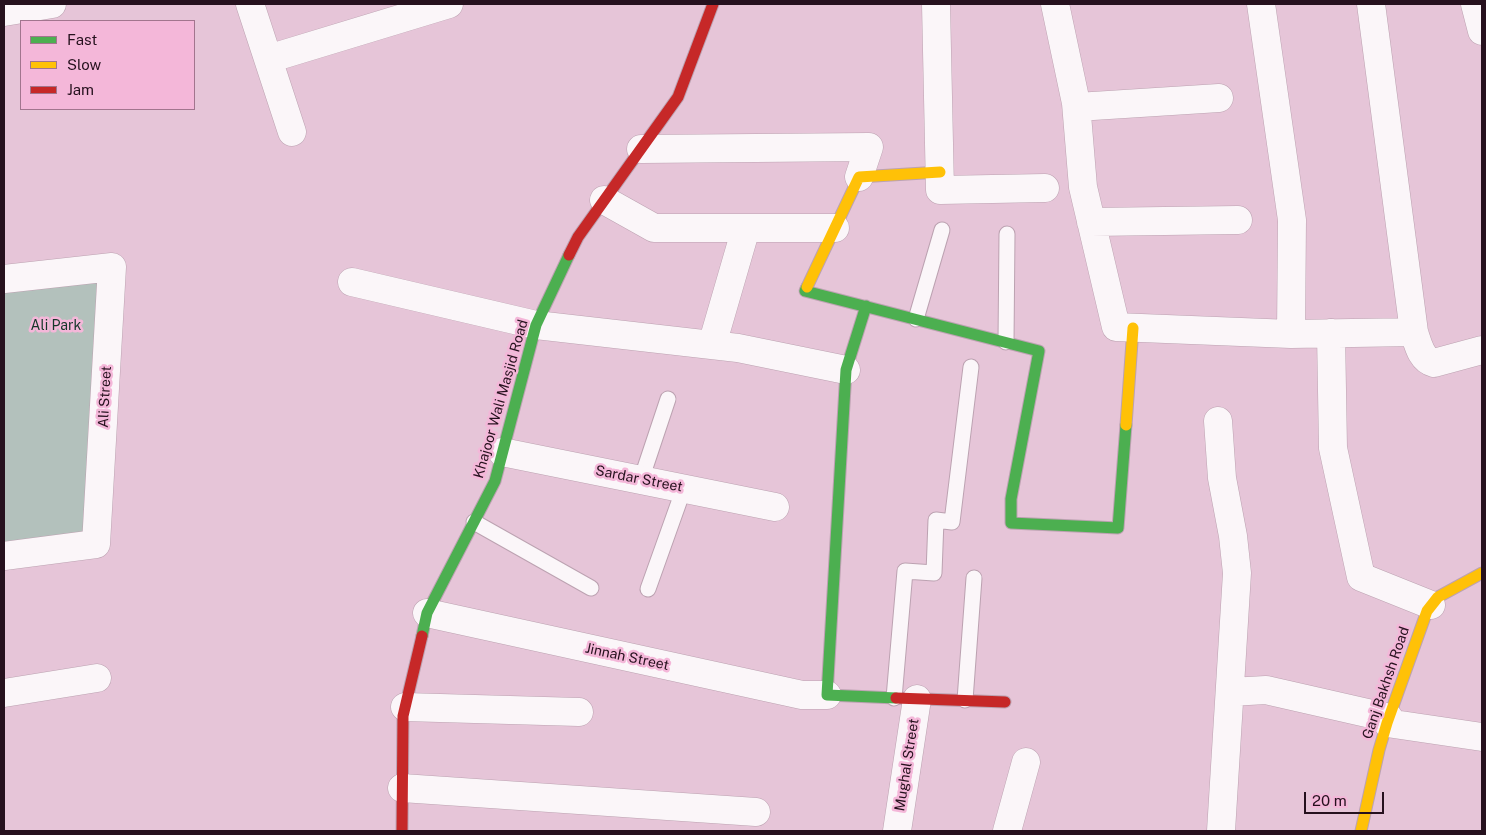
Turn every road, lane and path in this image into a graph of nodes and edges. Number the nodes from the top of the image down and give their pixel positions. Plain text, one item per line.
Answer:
1 (52, 4) edge
2 (250, 4) edge
3 (449, 4) edge
4 (713, 4) edge
5 (936, 4) edge
6 (1055, 4) edge
7 (1260, 4) edge
8 (1371, 4) edge
9 (1475, 4) edge
10 (4, 12) edge
11 (1482, 31) edge
12 (268, 59) junction
13 (1219, 98) dead end
14 (1077, 107) junction
15 (292, 132) dead end
16 (641, 149) junction
17 (940, 172) junction
18 (858, 177) junction
19 (1045, 188) dead end
20 (604, 200) junction
21 (1238, 220) dead end
22 (1092, 222) junction
23 (746, 228) junction
24 (835, 228) junction
25 (942, 230) dead end
26 (1006, 234) dead end
27 (4, 279) edge
28 (352, 282) dead end
29 (866, 306) junction
30 (916, 319) junction
31 (536, 324) junction
32 (1133, 328) junction
33 (1414, 332) junction
34 (1331, 333) junction
35 (1291, 334) junction
36 (1006, 342) junction
37 (712, 345) junction
38 (1482, 350) edge
39 (971, 367) dead end
40 (846, 370) junction
41 (668, 399) dead end
42 (1218, 422) dead end
43 (502, 452) junction
44 (641, 480) junction
45 (684, 488) junction
46 (775, 506) dead end
47 (474, 522) junction
48 (4, 556) edge
49 (1482, 573) edge
50 (974, 578) dead end
51 (591, 588) dead end
52 (648, 589) dead end
53 (1431, 605) junction
54 (427, 613) junction
55 (98, 678) dead end
56 (1230, 692) junction
57 (4, 693) edge
58 (827, 695) junction
59 (906, 698) junction
60 (965, 700) junction
61 (1005, 702) dead end
62 (405, 707) junction
63 (579, 712) dead end
64 (1388, 721) junction
65 (1482, 737) edge
66 (1026, 762) dead end
67 (402, 788) junction
68 (756, 812) dead end
69 (402, 831) edge
70 (898, 831) edge
71 (1007, 831) edge
72 (1221, 831) edge
73 (1361, 831) edge

1 - 10 street
2 - 12 street
3 - 12 street
4 - 16 street, Khajoor Wali Masjid Road
5 - 17 street
6 - 14 street
7 - 35 street
8 - 33 street
9 - 11 street
12 - 15 street
13 - 14 street
14 - 22 street
16 - 18 street
16 - 20 street, Khajoor Wali Masjid Road
17 - 18 street
17 - 19 street
18 - 24 street
20 - 23 street
20 - 31 street, Khajoor Wali Masjid Road
21 - 22 street
22 - 32 street
23 - 24 street
23 - 37 street
24 - 29 street
25 - 30 lane
26 - 36 lane
27 - 48 street, Ali Street
28 - 31 street
29 - 30 street
29 - 40 street
30 - 36 street
31 - 37 street
31 - 43 street, Khajoor Wali Masjid Road
32 - 35 street
32 - 36 street
33 - 34 street
33 - 38 street
34 - 35 street
34 - 53 street
37 - 40 street
39 - 59 lane
40 - 58 street
41 - 44 lane
42 - 56 street
43 - 44 street, Sardar Street
43 - 47 street, Khajoor Wali Masjid Road
44 - 45 street, Sardar Street
45 - 46 street, Sardar Street
45 - 52 lane
47 - 51 lane
47 - 54 street, Khajoor Wali Masjid Road
49 - 53 street, Ganj Bakhsh Road
50 - 60 lane
53 - 64 street, Ganj Bakhsh Road
54 - 58 street, Jinnah Street
54 - 62 street, Khajoor Wali Masjid Road
55 - 57 street
56 - 64 street
56 - 72 street
58 - 59 street
59 - 60 street
59 - 70 street, Mughal Street
60 - 61 street
62 - 63 street
62 - 67 street, Khajoor Wali Masjid Road
64 - 65 street
64 - 73 street, Ganj Bakhsh Road
66 - 71 street
67 - 68 street
67 - 69 street, Khajoor Wali Masjid Road

